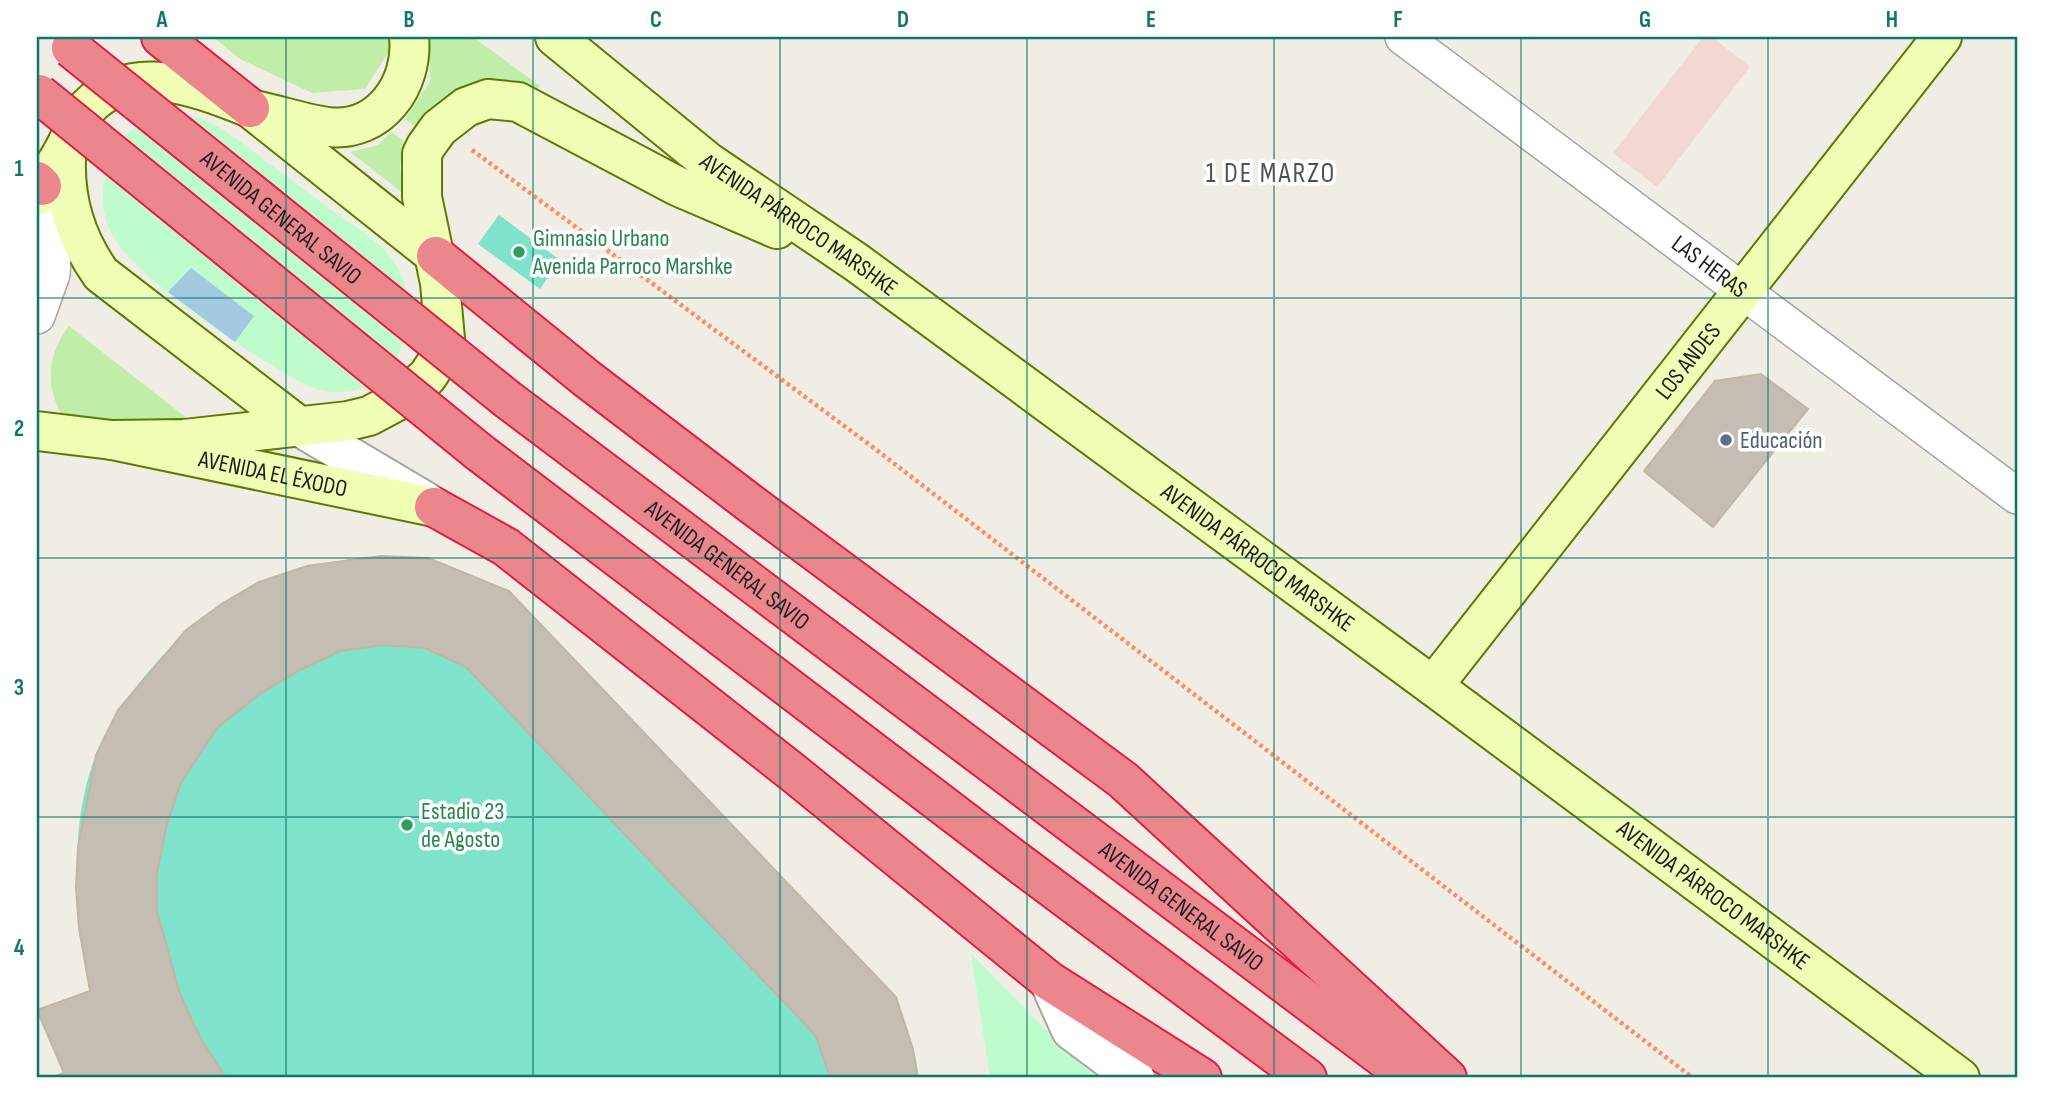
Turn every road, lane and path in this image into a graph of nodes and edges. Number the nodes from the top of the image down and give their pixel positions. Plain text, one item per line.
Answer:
1 (58, 37) edge
2 (161, 37) edge
3 (409, 37) edge
4 (555, 37) edge
5 (1403, 37) edge
6 (1942, 37) edge
7 (37, 92) edge
8 (250, 108) junction
9 (67, 143) junction
10 (465, 146) dead end
11 (49, 198) edge
12 (436, 256) junction
13 (856, 262) junction
14 (1744, 292) junction
15 (37, 316) edge
16 (300, 427) junction
17 (37, 430) edge
18 (112, 440) junction
19 (2017, 496) edge
20 (434, 507) junction
21 (1433, 686) junction
22 (1049, 981) junction
23 (1135, 1078) edge
24 (1202, 1078) edge
25 (1307, 1078) edge
26 (1410, 1078) edge
27 (1447, 1078) edge
28 (1693, 1078) edge
29 (1960, 1078) edge

1 - 26 highway, AVENIDA GENERAL SAVIO, bridge
2 - 8 highway
3 - 8 main road
4 - 13 main road, AVENIDA PÁRROCO MARSHKE
5 - 14 street, LAS HERAS
6 - 14 main road, LOS ANDES
7 - 25 highway, bridge
8 - 9 main road
8 - 12 main road
9 - 11 main road
9 - 11 main road
10 - 28 path
11 - 15 street
11 - 16 main road
12 - 13 main road, AVENIDA EL ÉXODO
12 - 16 main road, AVENIDA EL ÉXODO
12 - 27 highway
13 - 21 main road, AVENIDA PÁRROCO MARSHKE
14 - 19 street, LAS HERAS
14 - 21 main road, LOS ANDES
16 - 18 main road, AVENIDA EL ÉXODO
16 - 20 street
17 - 18 main road, AVENIDA EL ÉXODO
18 - 20 main road, AVENIDA EL ÉXODO
20 - 22 highway
21 - 29 main road, AVENIDA PÁRROCO MARSHKE
22 - 23 street
22 - 24 highway

